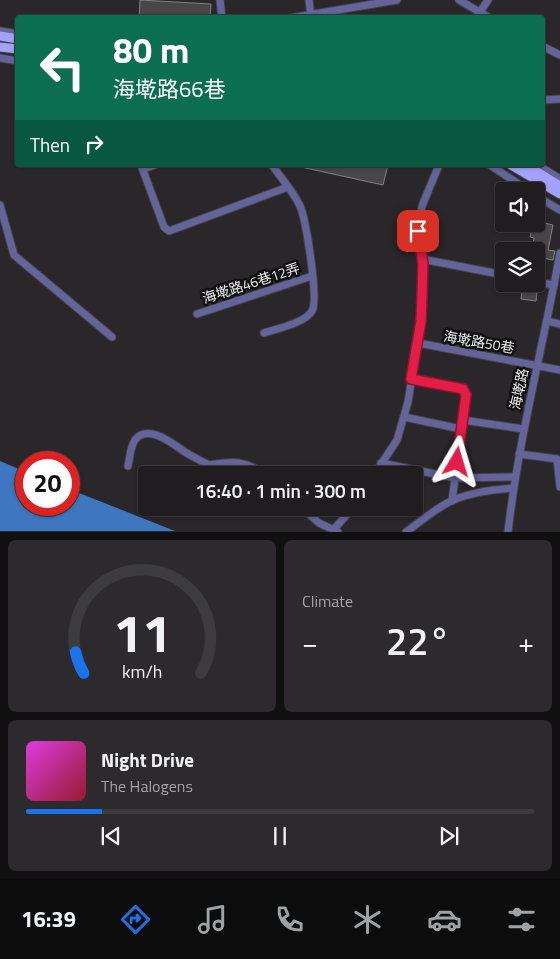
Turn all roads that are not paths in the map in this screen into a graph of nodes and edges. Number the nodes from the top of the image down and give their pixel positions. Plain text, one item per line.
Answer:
1 (220, 0) edge
2 (309, 0) edge
3 (397, 0) edge
4 (459, 0) edge
5 (488, 0) edge
6 (222, 15) edge
7 (311, 15) edge
8 (316, 15) edge
9 (478, 15) edge
10 (0, 31) edge
11 (15, 34) edge
12 (0, 36) edge
13 (15, 38) edge
14 (0, 47) edge
15 (545, 48) edge
16 (15, 49) edge
17 (560, 56) edge
18 (0, 58) edge
19 (15, 60) edge
20 (560, 99) edge
21 (545, 100) edge
22 (142, 167) edge
23 (273, 167) edge
24 (438, 167) edge
25 (493, 167) edge
26 (514, 167) edge
27 (529, 167) edge
28 (541, 167) edge
29 (560, 179) edge
30 (516, 182) edge
31 (560, 186) edge
32 (288, 187) junction
33 (560, 194) edge
34 (545, 201) edge
35 (0, 205) edge
36 (560, 210) edge
37 (560, 253) edge
38 (422, 259) junction
39 (495, 273) edge
40 (312, 276) junction
41 (556, 291) edge
42 (197, 314) dead end
43 (547, 321) junction
44 (560, 324) edge
45 (264, 333) dead end
46 (112, 337) dead end
47 (418, 344) junction
48 (536, 365) junction
49 (560, 370) edge
50 (411, 379) junction
51 (404, 417) junction
52 (462, 420) junction
53 (461, 429) junction
54 (523, 429) junction
55 (519, 454) junction
56 (381, 463) junction
57 (128, 466) dead end
58 (251, 466) edge
59 (379, 466) edge
60 (515, 477) junction
61 (455, 478) junction
62 (560, 487) edge
63 (513, 488) junction
64 (452, 500) junction
65 (312, 516) edge
66 (347, 516) edge
67 (336, 530) edge
68 (406, 532) edge
69 (508, 532) edge

1 - 6 street
2 - 7 street
3 - 8 street
4 - 9 street
5 - 9 street
10 - 11 street
12 - 13 main road
14 - 16 main road
15 - 17 street
18 - 19 street
20 - 21 street
22 - 32 street
23 - 32 street
24 - 38 street
25 - 30 street
26 - 33 main road
27 - 31 main road
28 - 29 street
32 - 40 street
34 - 36 street
35 - 46 street
37 - 41 street, 海墘路
38 - 39 street
38 - 47 street
40 - 42 street, 海墘路46巷12弄
40 - 45 street
41 - 43 street, 海墘路
43 - 44 street
43 - 48 street, 海墘路
47 - 48 street, 海墘路50巷
47 - 50 street
48 - 49 street, 海墘路50巷
48 - 54 street, 海墘路
50 - 51 street
50 - 52 street
51 - 53 street
51 - 56 street
52 - 53 street
52 - 54 street
53 - 61 street
54 - 55 street, 海墘路
55 - 60 street, 海墘路
55 - 62 street
56 - 59 street
56 - 61 street
57 - 58 street
60 - 61 street
60 - 63 street, 海墘路
61 - 64 street
63 - 64 street
63 - 69 street, 海墘路
64 - 68 street
65 - 67 street
66 - 67 street

